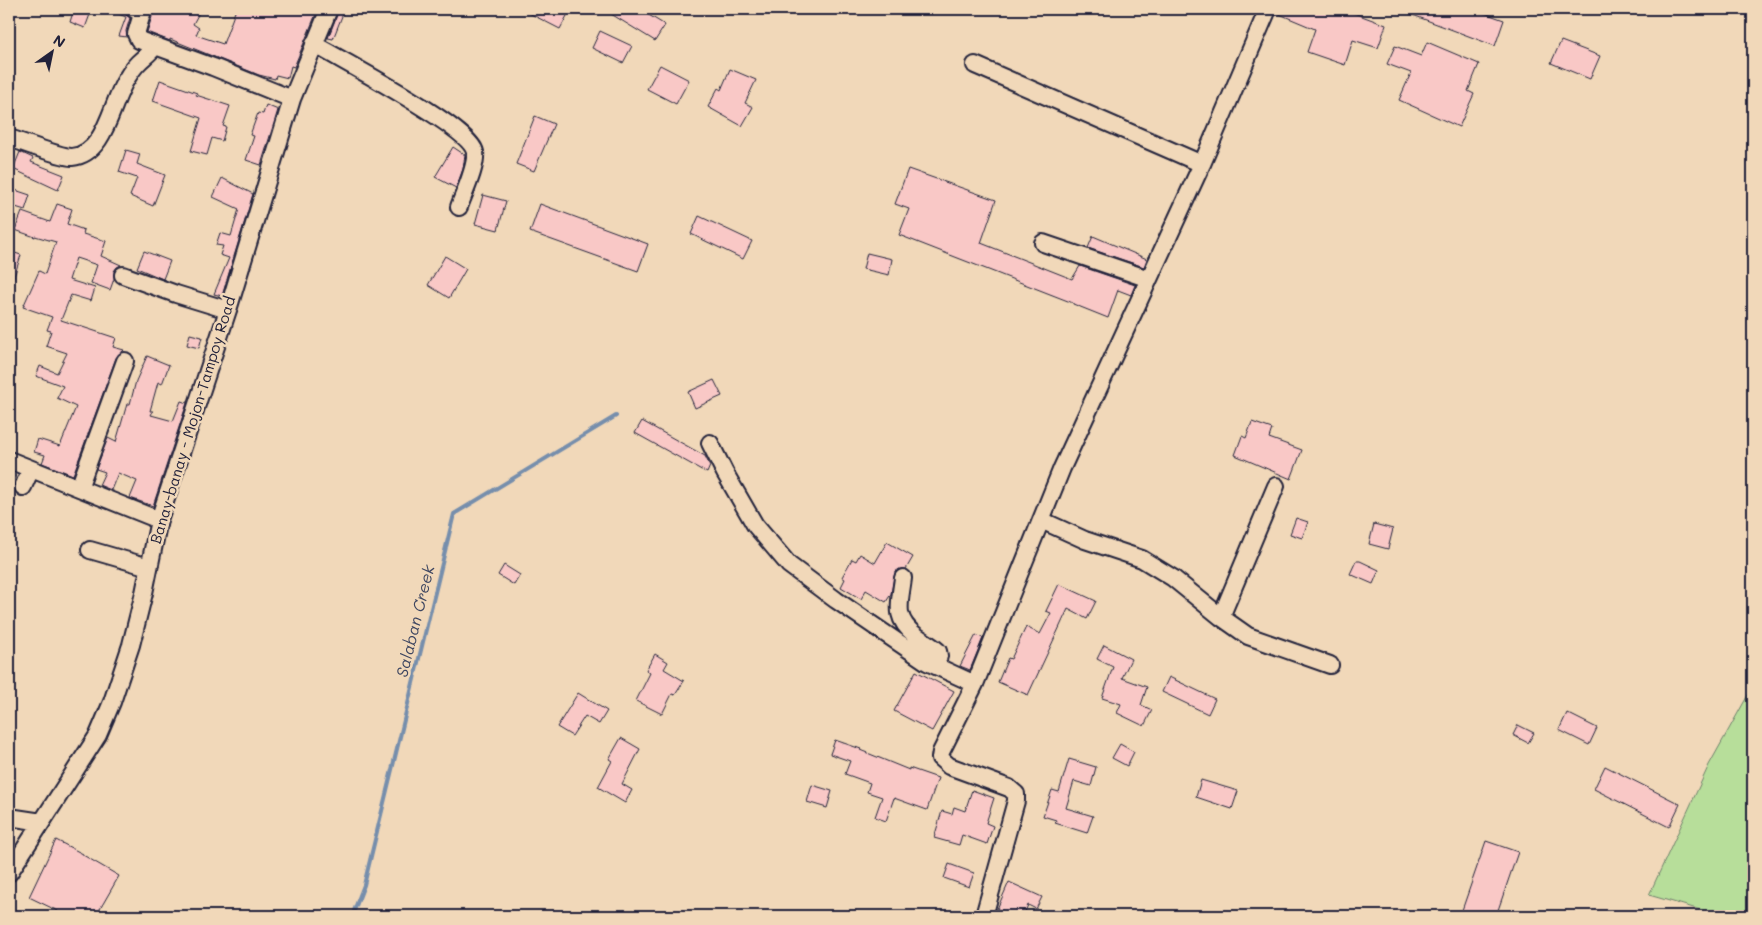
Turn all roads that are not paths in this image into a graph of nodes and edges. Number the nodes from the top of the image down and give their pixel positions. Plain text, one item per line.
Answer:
1 (134, 9) edge
2 (329, 9) edge
3 (1268, 9) edge
4 (314, 44) junction
5 (155, 46) junction
6 (975, 64) dead end
7 (292, 99) junction
8 (9, 138) edge
9 (1202, 164) junction
10 (459, 207) dead end
11 (1043, 243) dead end
12 (123, 275) dead end
13 (1149, 279) junction
14 (228, 310) junction
15 (124, 361) dead end
16 (710, 443) dead end
17 (9, 460) edge
18 (31, 469) junction
19 (1276, 486) dead end
20 (23, 487) dead end
21 (79, 488) junction
22 (159, 520) junction
23 (1041, 520) junction
24 (90, 550) dead end
25 (149, 567) junction
26 (902, 578) dead end
27 (1221, 617) junction
28 (1330, 665) dead end
29 (936, 666) junction
30 (975, 684) junction
31 (9, 817) edge
32 (42, 822) junction
33 (9, 873) edge
34 (984, 916) edge

1 - 5 street
2 - 4 street, Banay-banay - Mojon-Tampoy Road
3 - 9 street
4 - 7 street, Banay-banay - Mojon-Tampoy Road
4 - 10 street
5 - 7 street
5 - 8 street
6 - 9 street
7 - 14 street, Banay-banay - Mojon-Tampoy Road
9 - 13 street
11 - 13 street
12 - 14 street
13 - 23 street
14 - 22 street, Banay-banay - Mojon-Tampoy Road
15 - 21 street
16 - 29 street
17 - 18 street
18 - 20 street
18 - 21 street
19 - 27 street
21 - 22 street
22 - 25 street, Banay-banay - Mojon-Tampoy Road
23 - 27 street
23 - 30 street
24 - 25 street
25 - 32 street, Banay-banay - Mojon-Tampoy Road
26 - 29 street
27 - 28 street
29 - 30 street
30 - 34 street
31 - 32 street
32 - 33 street, Banay-banay - Mojon-Tampoy Road

